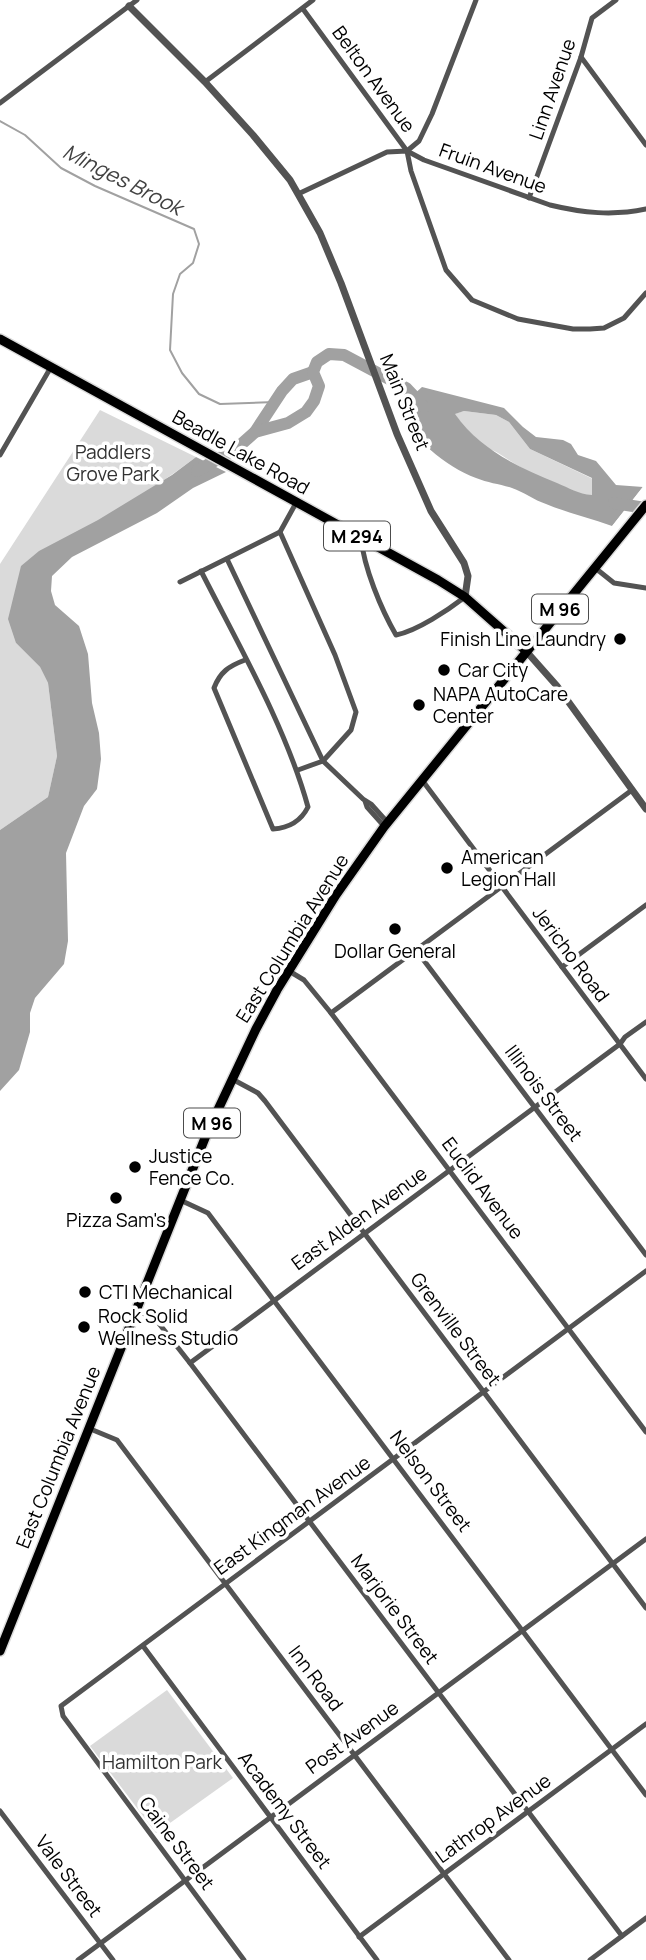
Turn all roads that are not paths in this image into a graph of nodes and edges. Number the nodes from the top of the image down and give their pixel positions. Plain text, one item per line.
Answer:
1 (137, 0) edge
2 (313, 0) edge
3 (476, 0) edge
4 (616, 0) edge
5 (126, 3) edge
6 (303, 9) junction
7 (581, 57) junction
8 (205, 82) junction
9 (0, 103) edge
10 (646, 145) edge
11 (407, 151) junction
12 (298, 194) junction
13 (529, 198) junction
14 (646, 209) edge
15 (646, 293) edge
16 (0, 339) edge
17 (51, 367) junction
18 (0, 455) edge
19 (296, 503) junction
20 (646, 505) edge
21 (280, 532) junction
22 (361, 538) junction
23 (227, 559) junction
24 (594, 567) junction
25 (201, 571) junction
26 (180, 582) dead end
27 (646, 588) edge
28 (465, 597) junction
29 (526, 651) junction
30 (245, 660) junction
31 (323, 761) junction
32 (298, 770) junction
33 (422, 780) junction
34 (632, 790) junction
35 (646, 809) edge
36 (386, 825) junction
37 (502, 887) junction
38 (646, 905) edge
39 (416, 950) junction
40 (562, 967) junction
41 (288, 971) junction
42 (331, 1013) junction
43 (646, 1022) edge
44 (620, 1044) junction
45 (232, 1079) junction
46 (646, 1079) edge
47 (534, 1108) junction
48 (450, 1171) junction
49 (180, 1200) junction
50 (364, 1234) junction
51 (646, 1255) edge
52 (646, 1271) edge
53 (274, 1300) junction
54 (136, 1309) junction
55 (569, 1330) junction
56 (190, 1363) junction
57 (483, 1392) junction
58 (88, 1429) junction
59 (646, 1432) edge
60 (394, 1459) junction
61 (310, 1522) junction
62 (646, 1539) edge
63 (613, 1564) junction
64 (226, 1584) junction
65 (646, 1608) edge
66 (523, 1630) junction
67 (143, 1646) junction
68 (0, 1651) edge
69 (439, 1692) junction
70 (61, 1709) joint
71 (646, 1724) edge
72 (612, 1749) junction
73 (354, 1755) junction
74 (646, 1795) edge
75 (0, 1811) edge
76 (528, 1811) junction
77 (270, 1817) junction
78 (444, 1873) junction
79 (185, 1880) junction
80 (646, 1919) edge
81 (622, 1936) junction
82 (359, 1937) junction
83 (100, 1944) junction
84 (78, 1960) edge
85 (113, 1960) edge
86 (244, 1960) edge
87 (377, 1960) edge
88 (509, 1960) edge
89 (590, 1960) edge

1 - 5 street
2 - 6 street
3 - 11 street
4 - 7 street, Linn Avenue
5 - 8 street, Main Street
5 - 9 street
6 - 8 street
6 - 11 street, Belton Avenue
7 - 10 street
7 - 13 street, Linn Avenue
8 - 12 street, Main Street
11 - 12 street
11 - 13 street, Fruin Avenue
11 - 15 street, Belton Avenue
12 - 28 street, Main Street
13 - 14 street, Fruin Avenue
16 - 17 main road, Beadle Lake Road / M 294
17 - 18 street
17 - 19 main road, Beadle Lake Road / M 294
19 - 21 street
19 - 22 main road, Beadle Lake Road / M 294
20 - 24 main road, East Columbia Avenue / M 96
21 - 23 street
21 - 31 street
22 - 28 main road, Beadle Lake Road / M 294
22 - 28 street
23 - 25 street
23 - 31 street
24 - 27 street
24 - 29 main road, East Columbia Avenue / M 96
25 - 26 street
25 - 30 street
28 - 29 main road, M 294
29 - 33 main road, East Columbia Avenue / M 96
29 - 34 street
30 - 32 street
30 - 32 street
31 - 32 street
31 - 36 street
33 - 36 main road, East Columbia Avenue / M 96
33 - 37 street, Jericho Road
34 - 35 street
34 - 37 street
36 - 41 main road, East Columbia Avenue / M 96
37 - 39 street
37 - 40 street, Jericho Road
38 - 40 street
39 - 42 street
39 - 47 street, Illinois Street
40 - 44 street, Jericho Road
41 - 42 street, Euclid Avenue
41 - 45 main road, East Columbia Avenue / M 96
42 - 48 street, Euclid Avenue
43 - 44 street, East Alden Avenue
44 - 46 street, Jericho Road
44 - 47 street, East Alden Avenue
45 - 49 main road, East Columbia Avenue / M 96
45 - 50 street, Grenville Street
47 - 48 street, East Alden Avenue
47 - 51 street, Illinois Street
48 - 50 street, East Alden Avenue
48 - 55 street, Euclid Avenue
49 - 53 street, Nelson Street
49 - 54 main road, East Columbia Avenue / M 96
50 - 53 street, East Alden Avenue
50 - 57 street, Grenville Street
52 - 55 street, East Kingman Avenue
53 - 56 street, East Alden Avenue
53 - 60 street, Nelson Street
54 - 56 street, Marjorie Street
54 - 58 main road, East Columbia Avenue / M 96
55 - 57 street, East Kingman Avenue
55 - 59 street, Euclid Avenue
56 - 61 street, Marjorie Street
57 - 60 street, East Kingman Avenue
57 - 63 street, Grenville Street
58 - 64 street, Inn Road
58 - 68 main road, East Columbia Avenue / M 96
60 - 61 street, East Kingman Avenue
60 - 66 street, Nelson Street
61 - 64 street, East Kingman Avenue
61 - 69 street, Marjorie Street
62 - 63 street, Post Avenue
63 - 65 street, Grenville Street
63 - 66 street, Post Avenue
64 - 67 street, East Kingman Avenue
64 - 73 street, Inn Road
66 - 69 street, Post Avenue
66 - 72 street, Nelson Street
67 - 70 street, East Kingman Avenue
67 - 77 street, Academy Street
69 - 73 street, Post Avenue
69 - 76 street, Marjorie Street
70 - 79 street, Caine Street
71 - 72 street, Lathrop Avenue
72 - 74 street, Nelson Street
72 - 76 street, Lathrop Avenue
73 - 77 street, Post Avenue
73 - 78 street, Inn Road
75 - 83 street, Vale Street
76 - 78 street, Lathrop Avenue
76 - 81 street, Marjorie Street
77 - 79 street, Post Avenue
77 - 82 street, Academy Street
78 - 82 street, Lathrop Avenue
78 - 88 street, Inn Road
79 - 83 street, Post Avenue
79 - 86 street, Caine Street
80 - 81 street
81 - 89 street
82 - 87 street, Academy Street
83 - 84 street, Post Avenue
83 - 85 street, Vale Street

